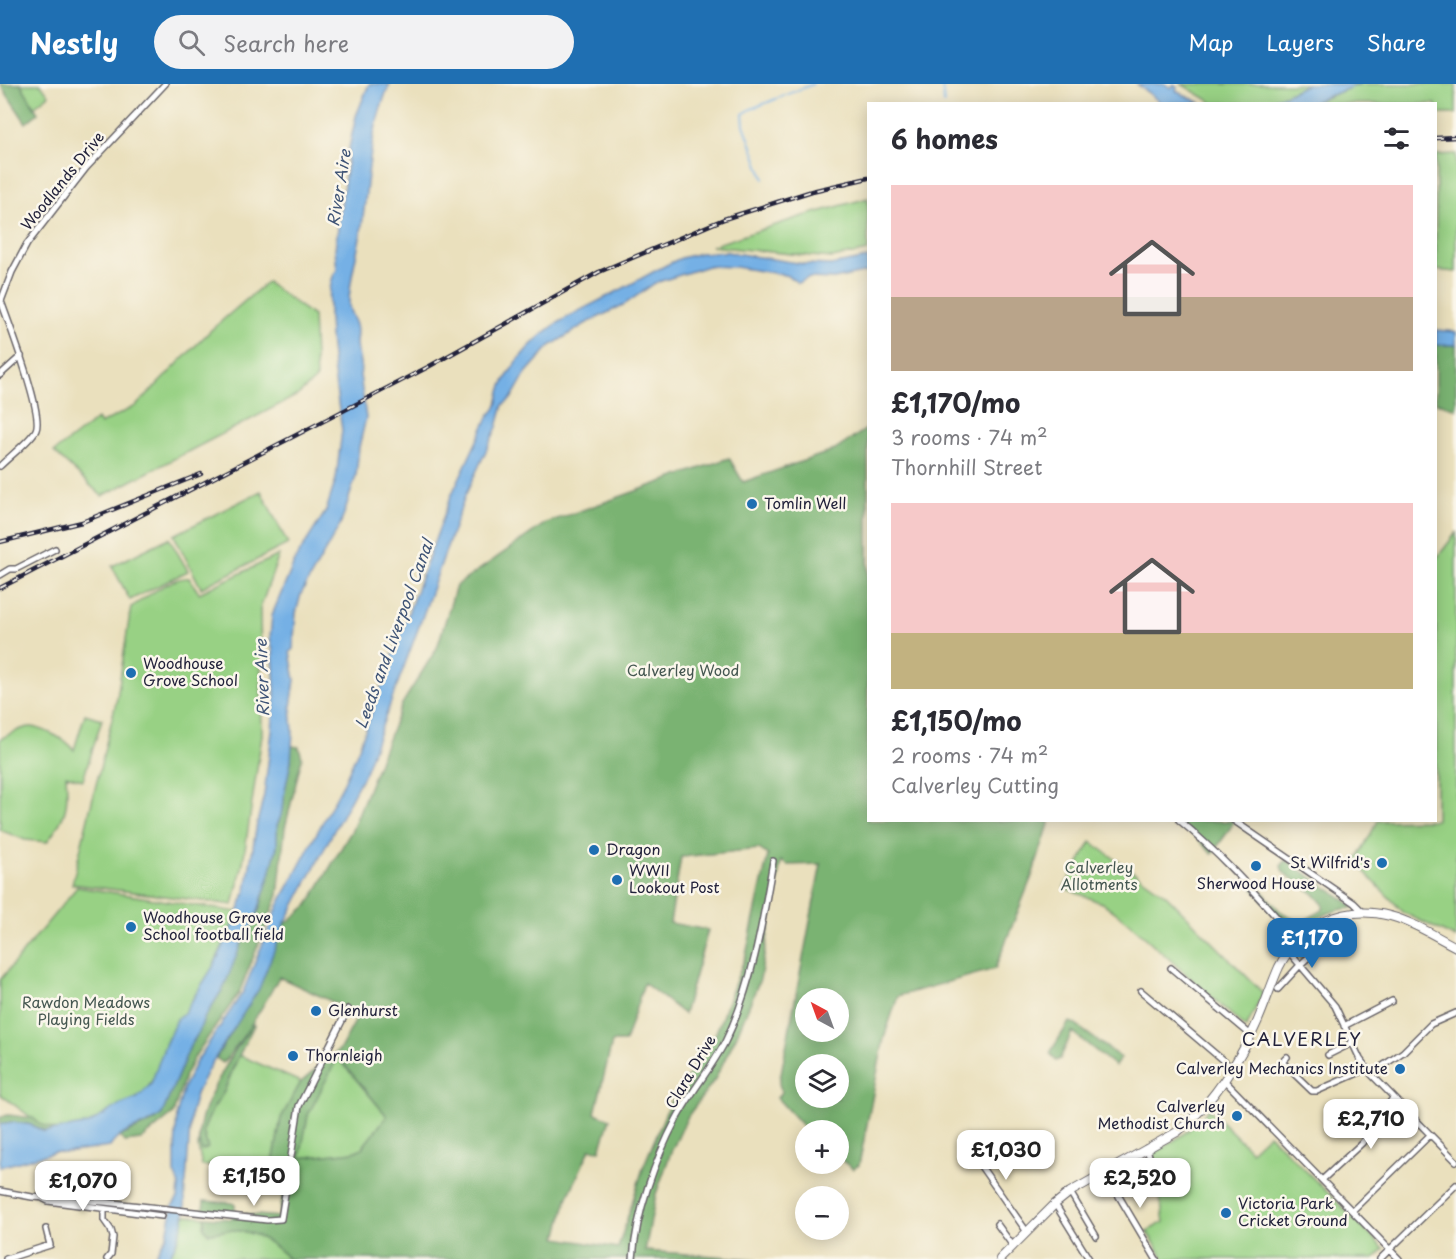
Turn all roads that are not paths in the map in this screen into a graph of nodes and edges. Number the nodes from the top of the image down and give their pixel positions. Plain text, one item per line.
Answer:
1 (165, 84) edge
2 (0, 301) edge
3 (21, 356) junction
4 (0, 375) edge
5 (0, 466) edge
6 (55, 549) dead end
7 (0, 575) edge
8 (1182, 822) edge
9 (1236, 822) edge
10 (773, 861) dead end
11 (1363, 912) junction
12 (1332, 936) dead end
13 (1298, 941) junction
14 (1456, 947) edge
15 (1289, 952) junction
16 (1300, 964) junction
17 (1171, 968) dead end
18 (1278, 989) dead end
19 (1141, 991) dead end
20 (1392, 1001) dead end
21 (348, 1009) dead end
22 (1456, 1013) edge
23 (1344, 1026) junction
24 (1251, 1035) junction
25 (1352, 1043) junction
26 (1328, 1055) dead end
27 (1287, 1057) dead end
28 (1282, 1062) junction
29 (1277, 1067) dead end
30 (1232, 1068) junction
31 (1369, 1071) junction
32 (1224, 1080) junction
33 (1393, 1098) junction
34 (1430, 1135) junction
35 (966, 1145) dead end
36 (1147, 1148) junction
37 (1456, 1161) edge
38 (1104, 1172) junction
39 (1322, 1180) junction
40 (1156, 1184) dead end
41 (85, 1185) dead end
42 (1456, 1185) edge
43 (0, 1191) edge
44 (1070, 1192) junction
45 (41, 1197) junction
46 (1055, 1204) junction
47 (104, 1209) junction
48 (1352, 1211) junction
49 (162, 1216) dead end
50 (996, 1224) dead end
51 (46, 1229) dead end
52 (1027, 1232) junction
53 (1096, 1236) dead end
54 (1013, 1246) junction
55 (1390, 1250) junction
56 (17, 1257) edge
57 (6, 1259) edge
58 (107, 1259) edge
59 (633, 1259) edge
60 (1000, 1259) edge
61 (1089, 1259) edge
62 (1156, 1259) edge
63 (1380, 1259) edge
64 (1399, 1259) edge

1 - 2 street, Woodlands Drive
2 - 3 street, Woodlands Drive
3 - 4 street
3 - 5 street, Woodlands Drive
6 - 7 street
8 - 13 street
9 - 11 street
10 - 59 street, Clara Drive
11 - 13 main road
11 - 14 main road
12 - 16 street
13 - 15 main road
15 - 16 street
15 - 24 main road
16 - 18 street
16 - 23 street
17 - 24 street
19 - 30 street
20 - 23 street
21 - 45 street
22 - 31 street
23 - 25 street
24 - 30 main road
25 - 26 street
25 - 31 street
27 - 28 street
28 - 29 street
28 - 31 street
30 - 32 main road
31 - 33 street
32 - 36 main road
32 - 39 street
33 - 34 street
33 - 39 street
34 - 37 street
34 - 48 street
35 - 52 street
36 - 38 main road
36 - 40 street
38 - 44 main road
38 - 62 street
39 - 48 street
41 - 45 street
42 - 55 street
43 - 45 street
44 - 46 main road
44 - 53 street
45 - 47 street
46 - 52 main road
46 - 61 street
47 - 49 street
47 - 58 street
48 - 55 street
50 - 54 street
51 - 56 street
52 - 54 main road
54 - 60 main road
55 - 63 street
55 - 64 street
56 - 57 street

